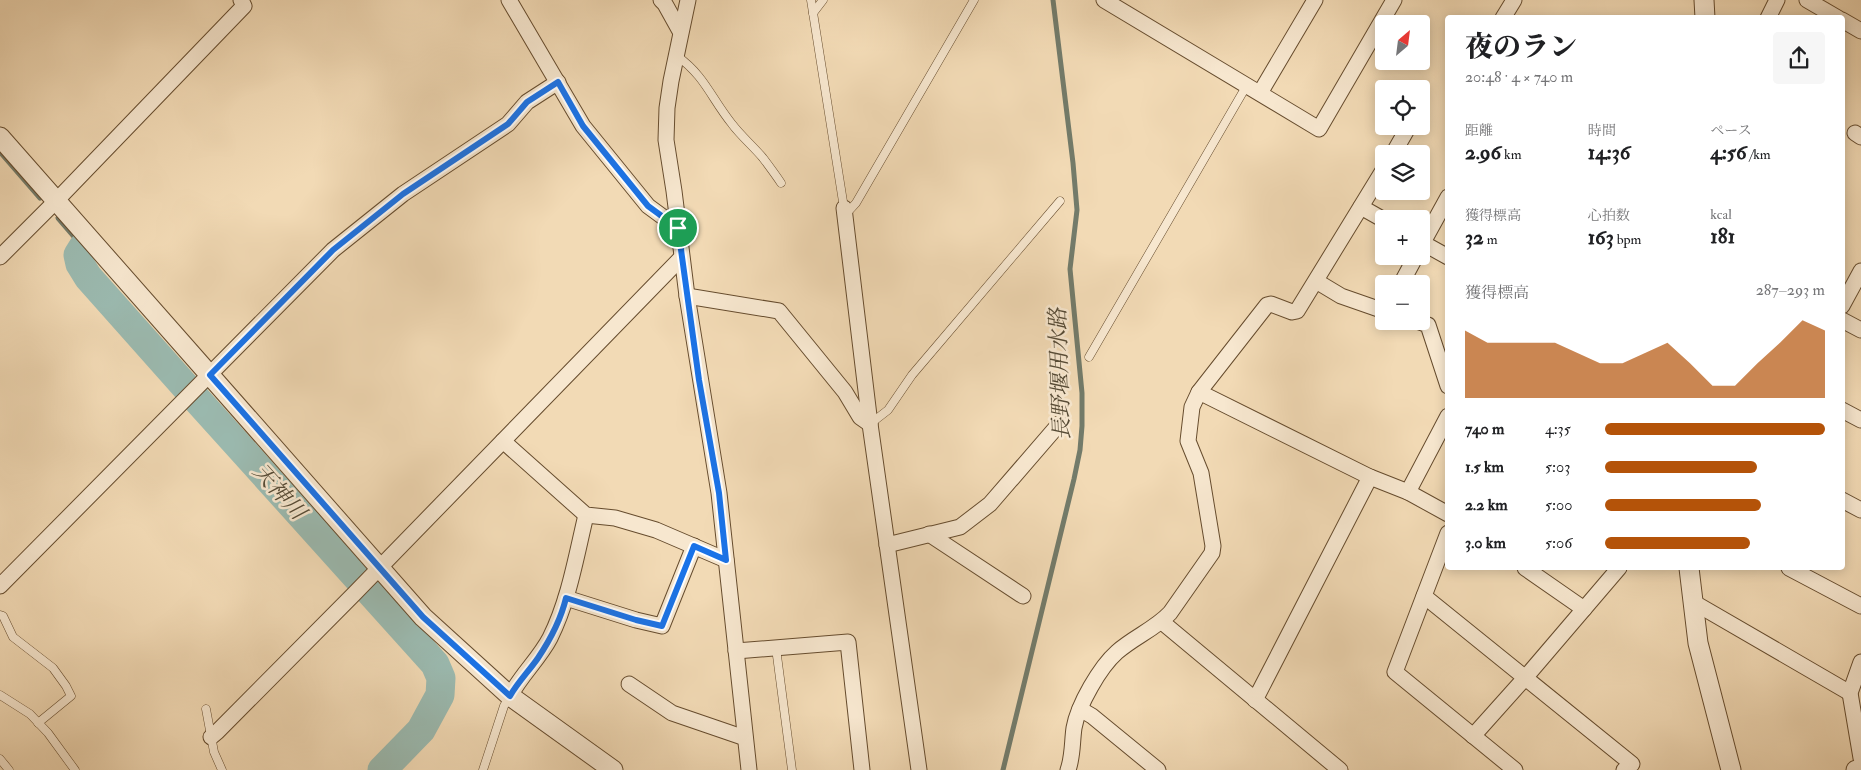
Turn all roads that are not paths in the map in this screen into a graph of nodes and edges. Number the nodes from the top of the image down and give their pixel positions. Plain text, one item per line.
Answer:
1 (242, 0) edge
2 (510, 0) edge
3 (660, 0) edge
4 (688, 0) edge
5 (811, 0) edge
6 (823, 0) edge
7 (974, 0) edge
8 (1104, 0) edge
9 (1315, 0) edge
10 (1394, 0) edge
11 (1514, 0) edge
12 (1704, 0) edge
13 (1777, 0) edge
14 (1812, 1) edge
15 (813, 12) junction
16 (1505, 15) edge
17 (1705, 15) edge
18 (1770, 15) edge
19 (1833, 15) edge
20 (1845, 22) edge
21 (680, 31) junction
22 (1861, 31) edge
23 (676, 56) junction
24 (558, 82) junction
25 (1246, 85) junction
26 (1260, 93) junction
27 (0, 137) edge
28 (781, 183) dead end
29 (1375, 184) edge
30 (56, 201) junction
31 (1060, 201) dead end
32 (1445, 202) edge
33 (1361, 207) junction
34 (845, 211) junction
35 (1375, 215) edge
36 (678, 228) junction
37 (1430, 229) edge
38 (1430, 251) edge
39 (0, 256) edge
40 (1445, 256) edge
41 (681, 258) junction
42 (1861, 271) edge
43 (1316, 280) junction
44 (687, 296) junction
45 (1845, 300) edge
46 (1375, 308) edge
47 (1845, 322) edge
48 (1430, 330) edge
49 (1861, 330) edge
50 (1088, 357) dead end
51 (1445, 377) edge
52 (205, 379) junction
53 (1199, 392) junction
54 (1845, 412) edge
55 (1861, 420) edge
56 (1445, 422) edge
57 (1060, 423) dead end
58 (870, 424) junction
59 (503, 441) junction
60 (1370, 477) junction
61 (1408, 492) junction
62 (1845, 502) edge
63 (1861, 510) edge
64 (1445, 512) edge
65 (586, 515) junction
66 (929, 534) junction
67 (1445, 541) edge
68 (887, 545) junction
69 (694, 546) junction
70 (726, 560) junction
71 (1527, 570) edge
72 (1617, 570) edge
73 (1689, 570) edge
74 (1793, 570) edge
75 (377, 571) junction
76 (0, 586) edge
77 (1023, 596) dead end
78 (1424, 596) junction
79 (566, 598) junction
80 (1694, 602) junction
81 (1861, 606) edge
82 (1584, 609) junction
83 (0, 615) edge
84 (1162, 622) junction
85 (776, 648) junction
86 (736, 651) junction
87 (1861, 662) edge
88 (1525, 678) junction
89 (629, 684) dead end
90 (1850, 693) junction
91 (0, 694) edge
92 (510, 696) junction
93 (1255, 700) junction
94 (206, 708) dead end
95 (1080, 709) junction
96 (38, 723) junction
97 (1472, 736) junction
98 (211, 737) junction
99 (745, 738) junction
100 (1861, 758) edge
101 (0, 759) edge
102 (596, 765) edge
103 (1861, 769) edge
104 (10, 770) edge
105 (75, 770) edge
106 (222, 770) edge
107 (483, 770) edge
108 (613, 770) edge
109 (749, 770) edge
110 (792, 770) edge
111 (862, 770) edge
112 (919, 770) edge
113 (1068, 770) edge
114 (1158, 770) edge
115 (1340, 770) edge
116 (1515, 770) edge
117 (1624, 770) edge
118 (1731, 770) edge
119 (1856, 770) edge

1 - 30 street
2 - 24 street
3 - 21 street
4 - 21 street
5 - 15 lane
6 - 15 lane
7 - 34 lane
8 - 25 street
9 - 26 street
10 - 26 street
11 - 16 street
12 - 17 street
13 - 18 street
14 - 19 street
15 - 34 lane
20 - 22 street
21 - 23 street
23 - 28 lane
23 - 36 street
24 - 36 street
24 - 52 street
25 - 26 street
25 - 50 lane
27 - 30 street
29 - 33 street
30 - 39 street
30 - 52 street
31 - 58 lane
32 - 37 street
33 - 35 street
33 - 43 street
34 - 58 street
36 - 41 street
38 - 40 street
41 - 44 street
41 - 59 street
42 - 45 street
43 - 46 street
43 - 53 street
44 - 58 street
44 - 70 street
47 - 49 street
48 - 51 street
52 - 75 street
52 - 76 street
53 - 60 street
53 - 84 street
54 - 55 street
56 - 61 street
57 - 66 street
58 - 68 street
59 - 65 street
59 - 75 street
60 - 61 street
60 - 93 street
61 - 64 street
62 - 63 street
65 - 69 street
65 - 79 street
66 - 68 street
66 - 77 street
67 - 78 street
68 - 112 street
69 - 70 street
69 - 79 street
70 - 86 street
71 - 82 street
72 - 82 street
73 - 80 street
74 - 81 street
75 - 92 street
75 - 98 street
78 - 88 street
78 - 97 street
79 - 92 street
80 - 90 street
80 - 118 street
82 - 88 street
83 - 96 lane
84 - 93 street
84 - 95 street
85 - 86 street
85 - 110 lane
85 - 111 street
86 - 99 street
87 - 90 street
88 - 97 street
88 - 117 street
89 - 99 street
90 - 100 street
91 - 96 lane
92 - 102 street
92 - 107 lane
93 - 115 street
94 - 98 lane
95 - 113 street
95 - 114 street
96 - 105 lane
97 - 116 street
98 - 106 lane
99 - 109 street
101 - 104 lane
102 - 108 street
103 - 119 street

